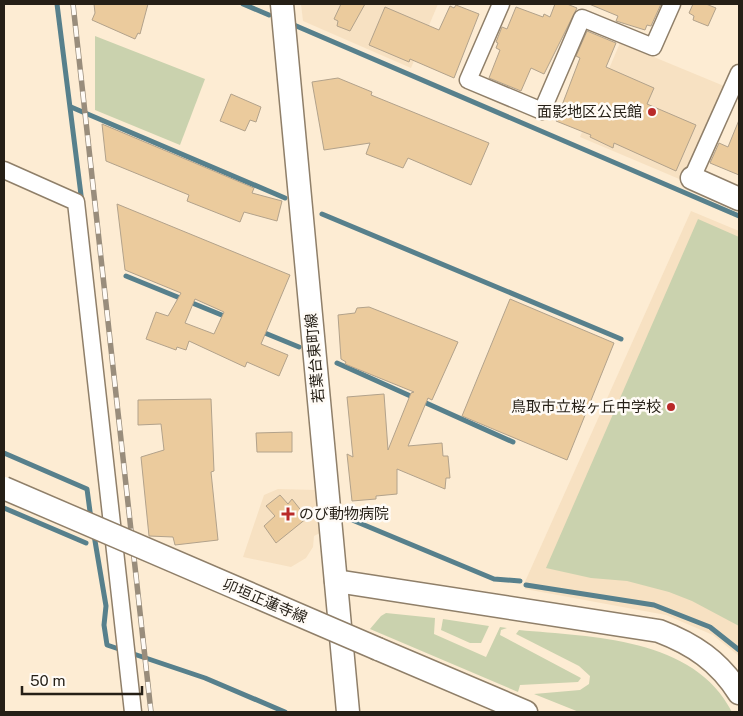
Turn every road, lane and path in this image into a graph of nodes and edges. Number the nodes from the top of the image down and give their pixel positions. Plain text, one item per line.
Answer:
1 (282, 4) edge
2 (502, 4) edge
3 (672, 4) edge
4 (739, 73) edge
5 (4, 170) edge
6 (692, 178) joint
7 (739, 199) edge
8 (4, 488) edge
9 (336, 581) junction
10 (739, 693) edge
11 (133, 712) edge
12 (348, 712) edge
13 (526, 712) edge

1 - 9 main road, 若葉台東町線
2 - 3 street
4 - 6 street
5 - 11 street
6 - 7 main road
8 - 13 main road, 卯垣正蓮寺線, bridge
9 - 10 main road
9 - 12 main road, 若葉台東町線

